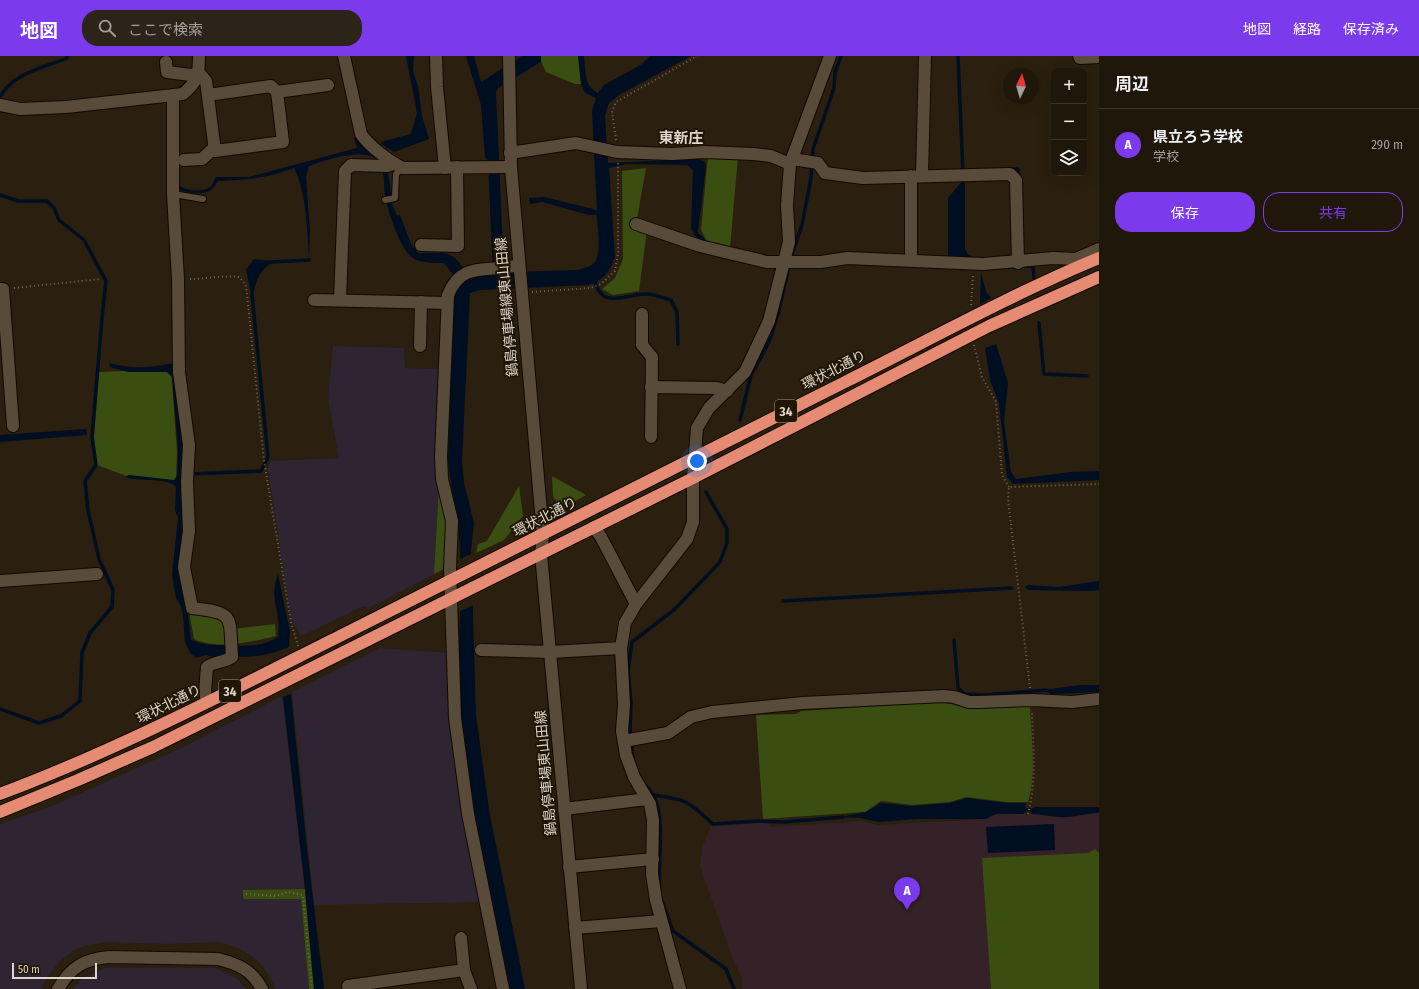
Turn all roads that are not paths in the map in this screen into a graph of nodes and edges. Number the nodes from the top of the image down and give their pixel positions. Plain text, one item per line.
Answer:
1 (199, 56) edge
2 (344, 56) edge
3 (436, 56) edge
4 (830, 56) edge
5 (925, 56) edge
6 (1079, 56) edge
7 (1099, 57) edge
8 (509, 58) edge
9 (166, 62) dead end
10 (195, 74) junction
11 (328, 85) dead end
12 (277, 92) junction
13 (178, 94) junction
14 (208, 95) junction
15 (0, 105) edge
16 (215, 147) junction
17 (510, 153) junction
18 (184, 160) dead end
19 (791, 161) junction
20 (388, 162) junction
21 (506, 167) junction
22 (445, 168) junction
23 (457, 168) junction
24 (917, 175) junction
25 (173, 190) junction
26 (203, 199) dead end
27 (388, 200) dead end
28 (636, 224) dead end
29 (421, 245) dead end
30 (1099, 249) edge
31 (911, 254) dead end
32 (1099, 258) edge
33 (788, 262) junction
34 (1023, 262) junction
35 (518, 267) junction
36 (1099, 277) edge
37 (1, 289) edge
38 (314, 300) dead end
39 (340, 300) junction
40 (421, 302) junction
41 (447, 303) junction
42 (642, 314) dead end
43 (420, 346) dead end
44 (652, 387) junction
45 (727, 391) junction
46 (13, 426) dead end
47 (651, 437) dead end
48 (695, 457) junction
49 (693, 478) junction
50 (594, 527) junction
51 (542, 535) junction
52 (541, 554) junction
53 (98, 574) dead end
54 (453, 580) junction
55 (0, 581) edge
56 (453, 598) junction
57 (636, 604) junction
58 (621, 648) junction
59 (481, 650) dead end
60 (550, 652) junction
61 (1099, 699) edge
62 (207, 702) junction
63 (628, 740) junction
64 (0, 794) edge
65 (647, 799) junction
66 (564, 809) junction
67 (0, 812) edge
68 (653, 859) junction
69 (569, 867) junction
70 (661, 921) junction
71 (575, 928) junction
72 (461, 938) dead end
73 (464, 970) junction
74 (348, 986) dead end
75 (58, 989) edge
76 (262, 989) edge
77 (471, 989) edge
78 (503, 989) edge
79 (581, 989) edge
80 (680, 989) edge

1 - 10 street
2 - 20 street
3 - 22 street
4 - 19 street
5 - 24 street
6 - 7 street
8 - 17 street, 鍋島停車場線東山田線
9 - 10 street
10 - 13 street
10 - 14 street
11 - 12 street
12 - 14 street
12 - 16 street
13 - 15 street
13 - 25 street
14 - 16 street
16 - 18 street
17 - 19 street
17 - 21 street, 鍋島停車場線東山田線
19 - 24 street
19 - 33 street
20 - 22 street
20 - 27 lane
20 - 39 street
21 - 23 street
21 - 35 street, 鍋島停車場線東山田線
22 - 23 street
23 - 29 street
24 - 31 street
24 - 34 street
25 - 26 lane
25 - 62 street
28 - 33 street
30 - 34 street
32 - 48 highway, 環状北通り / 34
33 - 34 street
33 - 45 street
35 - 41 street
35 - 51 street, 鍋島停車場線東山田線
36 - 49 highway, 34
37 - 46 street
38 - 39 street
39 - 40 street
40 - 41 street
40 - 43 street
41 - 54 street
42 - 44 street
44 - 45 street
44 - 47 street
45 - 48 street
48 - 49 street
48 - 51 highway, 環状北通り / 34
49 - 50 highway, 34
49 - 57 street
50 - 52 highway, 34
50 - 57 street
51 - 52 street, 鍋島停車場線東山田線
51 - 54 highway, 環状北通り / 34
52 - 56 highway, 34
52 - 60 street, 鍋島停車場東山田線
53 - 55 street
54 - 56 street
54 - 62 highway, 環状北通り / 34
56 - 67 highway, 34
56 - 78 street
57 - 58 street
58 - 60 street
58 - 63 street
59 - 60 street
60 - 66 street, 鍋島停車場東山田線
61 - 63 street
62 - 64 highway, 環状北通り / 34
63 - 65 street
65 - 66 street
65 - 68 street
66 - 69 street, 鍋島停車場東山田線
68 - 69 street
68 - 70 street
69 - 71 street, 鍋島停車場東山田線
70 - 71 street
70 - 80 street
71 - 79 street, 鍋島停車場東山田線
72 - 73 street
73 - 74 street
73 - 77 street
75 - 76 street

